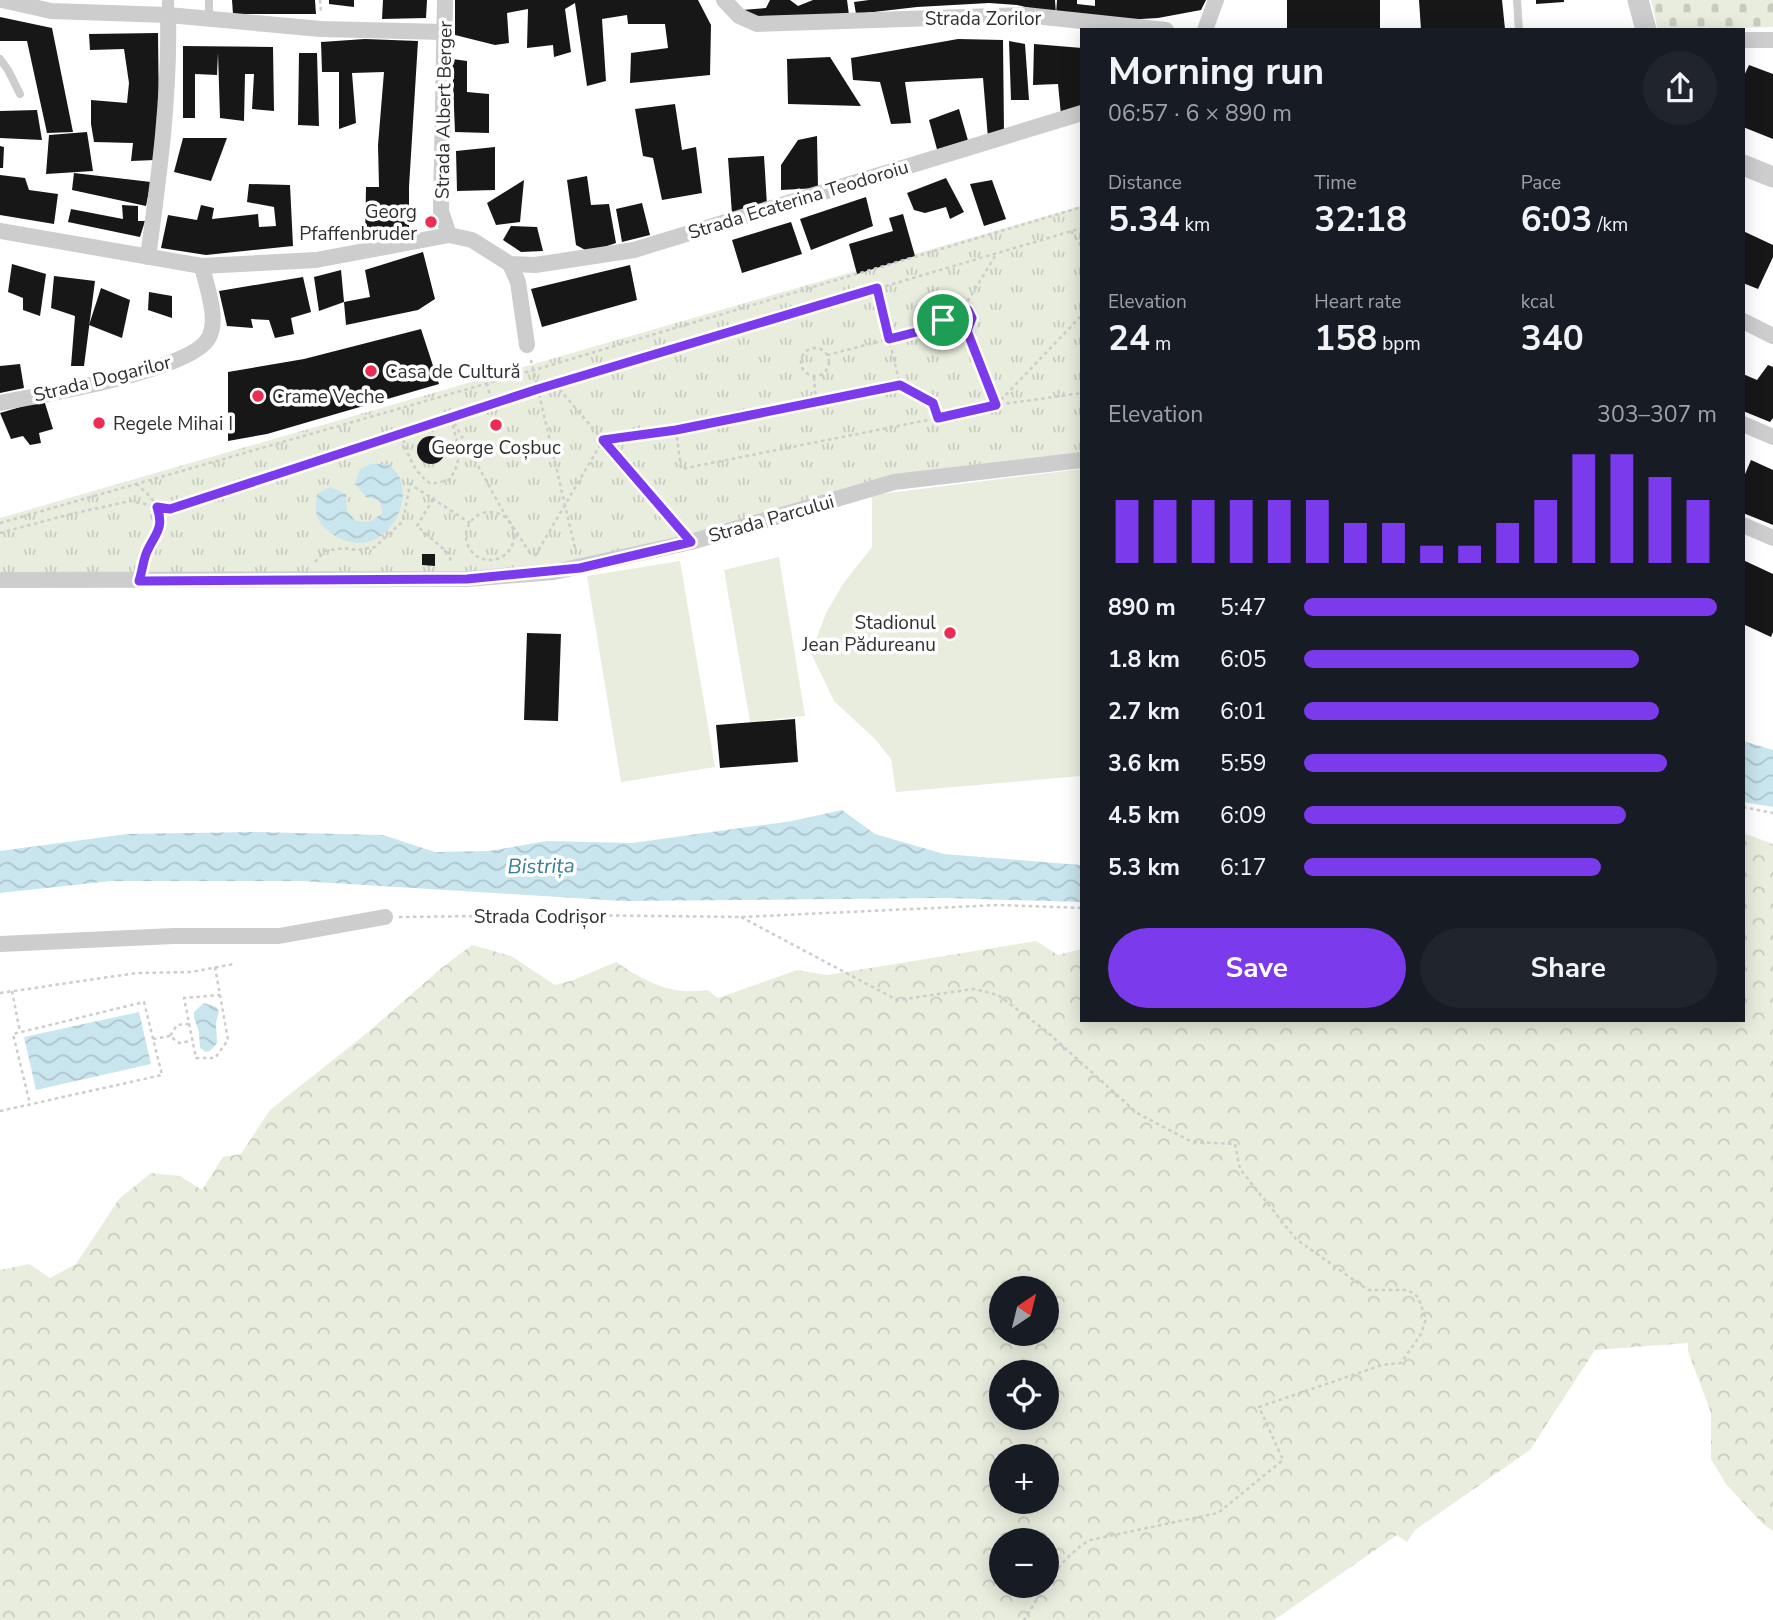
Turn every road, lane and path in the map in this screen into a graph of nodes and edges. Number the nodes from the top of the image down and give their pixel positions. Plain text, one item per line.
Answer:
1 (2, 0) edge
2 (209, 0) edge
3 (445, 0) edge
4 (724, 0) edge
5 (1216, 0) edge
6 (1517, 0) edge
7 (1638, 0) edge
8 (168, 7) edge
9 (209, 19) junction
10 (1147, 28) edge
11 (1206, 28) edge
12 (1520, 28) edge
13 (1645, 28) edge
14 (444, 32) junction
15 (1745, 40) edge
16 (1773, 40) edge
17 (0, 59) edge
18 (20, 94) dead end
19 (1080, 114) edge
20 (1745, 166) edge
21 (1773, 177) edge
22 (1080, 208) edge
23 (1080, 229) edge
24 (0, 231) edge
25 (1071, 231) junction
26 (449, 235) junction
27 (1080, 244) edge
28 (997, 253) junction
29 (148, 257) junction
30 (510, 264) junction
31 (202, 266) junction
32 (877, 288) junction
33 (964, 307) junction
34 (1080, 317) edge
35 (1745, 322) edge
36 (944, 325) junction
37 (967, 331) junction
38 (1773, 335) edge
39 (889, 339) junction
40 (527, 345) dead end
41 (827, 355) junction
42 (534, 370) junction
43 (813, 376) junction
44 (487, 383) junction
45 (555, 384) junction
46 (900, 385) junction
47 (538, 389) junction
48 (1080, 393) edge
49 (816, 402) junction
50 (0, 403) edge
51 (492, 404) junction
52 (996, 405) junction
53 (451, 417) junction
54 (938, 418) junction
55 (1745, 425) edge
56 (676, 430) junction
57 (401, 433) junction
58 (1773, 437) edge
59 (603, 440) junction
60 (1080, 460) edge
61 (136, 484) junction
62 (433, 499) junction
63 (565, 504) junction
64 (157, 507) junction
65 (509, 522) junction
66 (0, 523) edge
67 (470, 523) junction
68 (1745, 527) edge
69 (0, 533) edge
70 (1773, 538) edge
71 (691, 542) junction
72 (583, 567) junction
73 (0, 580) edge
74 (310, 580) junction
75 (451, 580) junction
76 (139, 581) junction
77 (1745, 807) edge
78 (1773, 813) edge
79 (1080, 908) edge
80 (385, 917) joint
81 (741, 917) junction
82 (0, 944) edge
83 (234, 964) dead end
84 (215, 968) junction
85 (12, 991) junction
86 (0, 993) edge
87 (220, 995) junction
88 (189, 1024) junction
89 (19, 1032) junction
90 (170, 1035) junction
91 (153, 1039) junction
92 (193, 1041) junction
93 (30, 1104) junction
94 (0, 1111) edge
95 (1024, 1620) edge

1 - 8 street
2 - 9 lane
3 - 14 street, Strada Albert Berger
4 - 10 street, Strada Zorilor
5 - 11 street
6 - 12 lane
7 - 13 street
8 - 9 street
8 - 29 street
9 - 14 street
14 - 26 street, Strada Albert Berger
15 - 16 street
17 - 18 lane
19 - 30 street, Strada Ecaterina Teodoroiu
20 - 21 street
22 - 42 path
23 - 25 path
24 - 29 street
25 - 27 path
25 - 28 path
26 - 30 street
26 - 31 street
28 - 32 path
28 - 33 path
29 - 31 street
30 - 40 street
31 - 50 street, Strada Dogarilor
32 - 39 path
32 - 45 path
33 - 36 path
33 - 37 path
34 - 52 path
35 - 38 street
36 - 37 path
36 - 39 path
37 - 52 path
39 - 41 path
39 - 46 path
41 - 43 path
41 - 43 path
42 - 44 path
42 - 47 path
43 - 49 path
44 - 51 path
44 - 61 path
45 - 47 path
45 - 59 path
46 - 49 path
46 - 54 path
47 - 51 path
47 - 63 path
48 - 52 path
49 - 56 path
51 - 53 path
52 - 54 path
53 - 57 path
53 - 57 path
53 - 65 path
54 - 56 path
55 - 58 street
56 - 59 path
57 - 64 path
59 - 63 path
59 - 71 path
60 - 71 street, Strada Parcului
61 - 64 path
61 - 66 path
62 - 67 path
62 - 74 path
62 - 75 path
63 - 65 path
63 - 72 path
64 - 69 path
64 - 76 path
65 - 67 path
65 - 67 path
68 - 70 street
71 - 72 street, Strada Parcului
72 - 75 street, Strada Parcului
73 - 76 street, Strada Parcului
74 - 75 street, Strada Parcului
74 - 76 street, Strada Parcului
77 - 78 path
79 - 81 path, Strada Codrișor
80 - 81 path, Strada Codrișor
80 - 82 street
81 - 95 path
83 - 84 path
84 - 85 path
84 - 87 path
85 - 86 path
85 - 89 path
87 - 88 path
87 - 92 path
88 - 90 path
88 - 92 path
89 - 91 path
89 - 93 path
90 - 91 path
90 - 92 path
91 - 93 path
93 - 94 path

